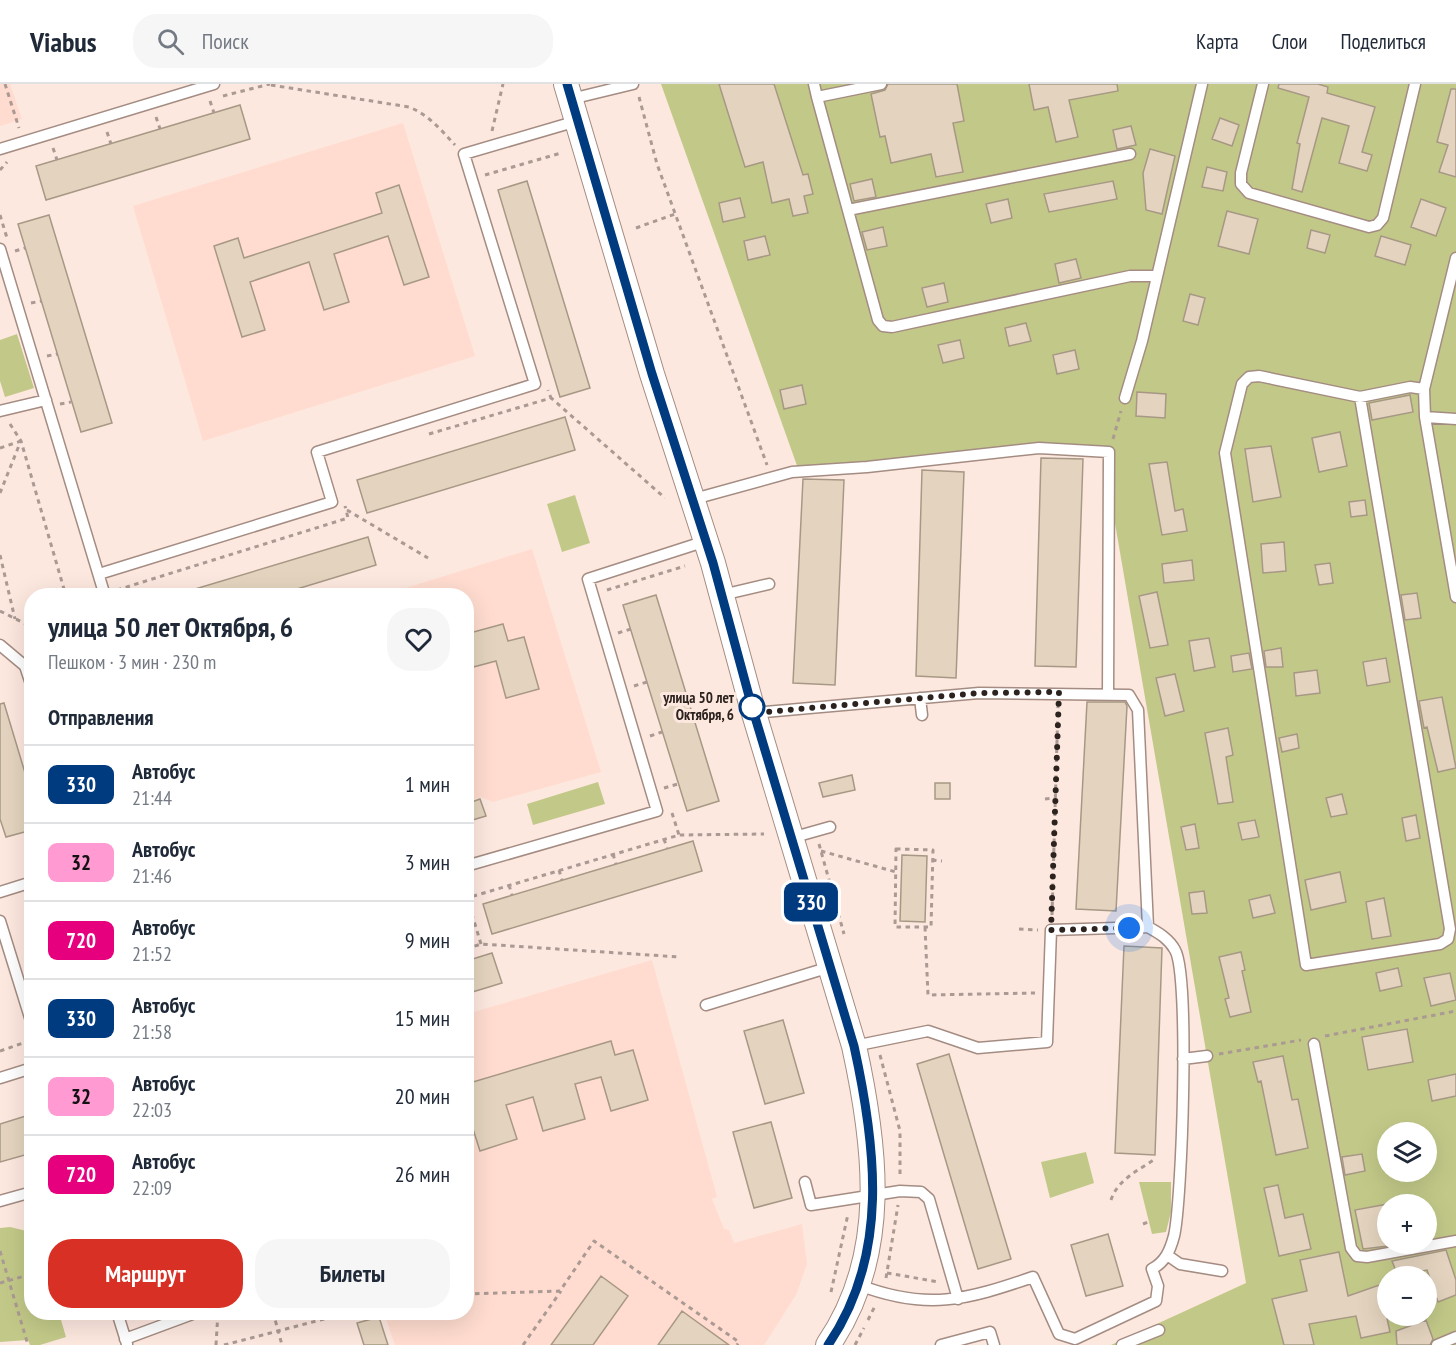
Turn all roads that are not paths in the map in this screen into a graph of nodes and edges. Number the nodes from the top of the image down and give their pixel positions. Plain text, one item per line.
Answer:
1 (214, 84) edge
2 (633, 84) edge
3 (814, 84) edge
4 (881, 84) edge
5 (1202, 84) edge
6 (1263, 84) edge
7 (1415, 84) edge
8 (817, 97) junction
9 (572, 102) edge
10 (0, 149) edge
11 (1130, 154) dead end
12 (848, 210) junction
13 (4, 246) edge
14 (1456, 258) edge
15 (1157, 276) junction
16 (1424, 388) junction
17 (1360, 397) junction
18 (51, 398) junction
19 (1125, 398) road end
20 (1, 410) edge
21 (1425, 417) junction
22 (1456, 419) edge
23 (694, 499) junction
24 (706, 542) junction
25 (104, 573) junction
26 (769, 584) dead end
27 (105, 588) edge
28 (722, 595) junction
29 (1456, 597) edge
30 (0, 645) edge
31 (24, 665) edge
32 (1108, 694) junction
33 (920, 698) junction
34 (754, 713) junction
35 (922, 715) dead end
36 (830, 827) dead end
37 (791, 838) junction
38 (474, 864) edge
39 (24, 884) edge
40 (0, 892) edge
41 (0, 921) edge
42 (1148, 927) junction
43 (830, 967) junction
44 (24, 998) edge
45 (706, 1005) dead end
46 (1314, 1044) dead end
47 (854, 1046) junction
48 (1207, 1056) road end
49 (1183, 1059) junction
50 (24, 1070) edge
51 (0, 1078) edge
52 (805, 1182) dead end
53 (24, 1194) edge
54 (862, 1196) junction
55 (0, 1201) edge
56 (1456, 1241) edge
57 (1167, 1255) junction
58 (1222, 1271) dead end
59 (859, 1285) junction
60 (957, 1299) junction
61 (119, 1320) edge
62 (179, 1320) edge
63 (1159, 1330) dead end
64 (1456, 1337) edge
65 (126, 1342) edge
66 (828, 1345) edge
67 (941, 1345) edge
68 (994, 1345) edge
69 (1122, 1345) edge
70 (1437, 1345) edge

1 - 10 lane
2 - 9 lane
3 - 8 lane
4 - 8 lane
5 - 15 lane
6 - 7 lane
8 - 12 lane
9 - 23 street
9 - 25 lane
11 - 12 lane
12 - 15 lane
13 - 18 lane
14 - 16 lane
15 - 19 lane
16 - 17 lane
16 - 21 lane
17 - 17 lane
18 - 20 lane
18 - 25 lane
21 - 22 lane
21 - 29 lane
23 - 24 street
23 - 32 lane
24 - 28 street
24 - 38 lane
25 - 27 lane
26 - 28 lane
28 - 34 street
30 - 31 lane
32 - 33 lane
32 - 42 lane
33 - 34 lane
33 - 35 lane
34 - 37 street
36 - 37 lane
37 - 43 street
39 - 40 lane
41 - 44 lane
42 - 47 lane
42 - 49 lane
43 - 45 lane
43 - 47 street
46 - 56 lane
47 - 54 street
48 - 49 lane
49 - 57 lane
50 - 51 lane
52 - 54 lane
53 - 55 lane
54 - 59 street
54 - 60 lane
57 - 58 lane
57 - 60 lane
59 - 60 lane
59 - 66 street
61 - 65 lane
62 - 65 lane
63 - 69 lane
64 - 70 lane
67 - 68 lane

